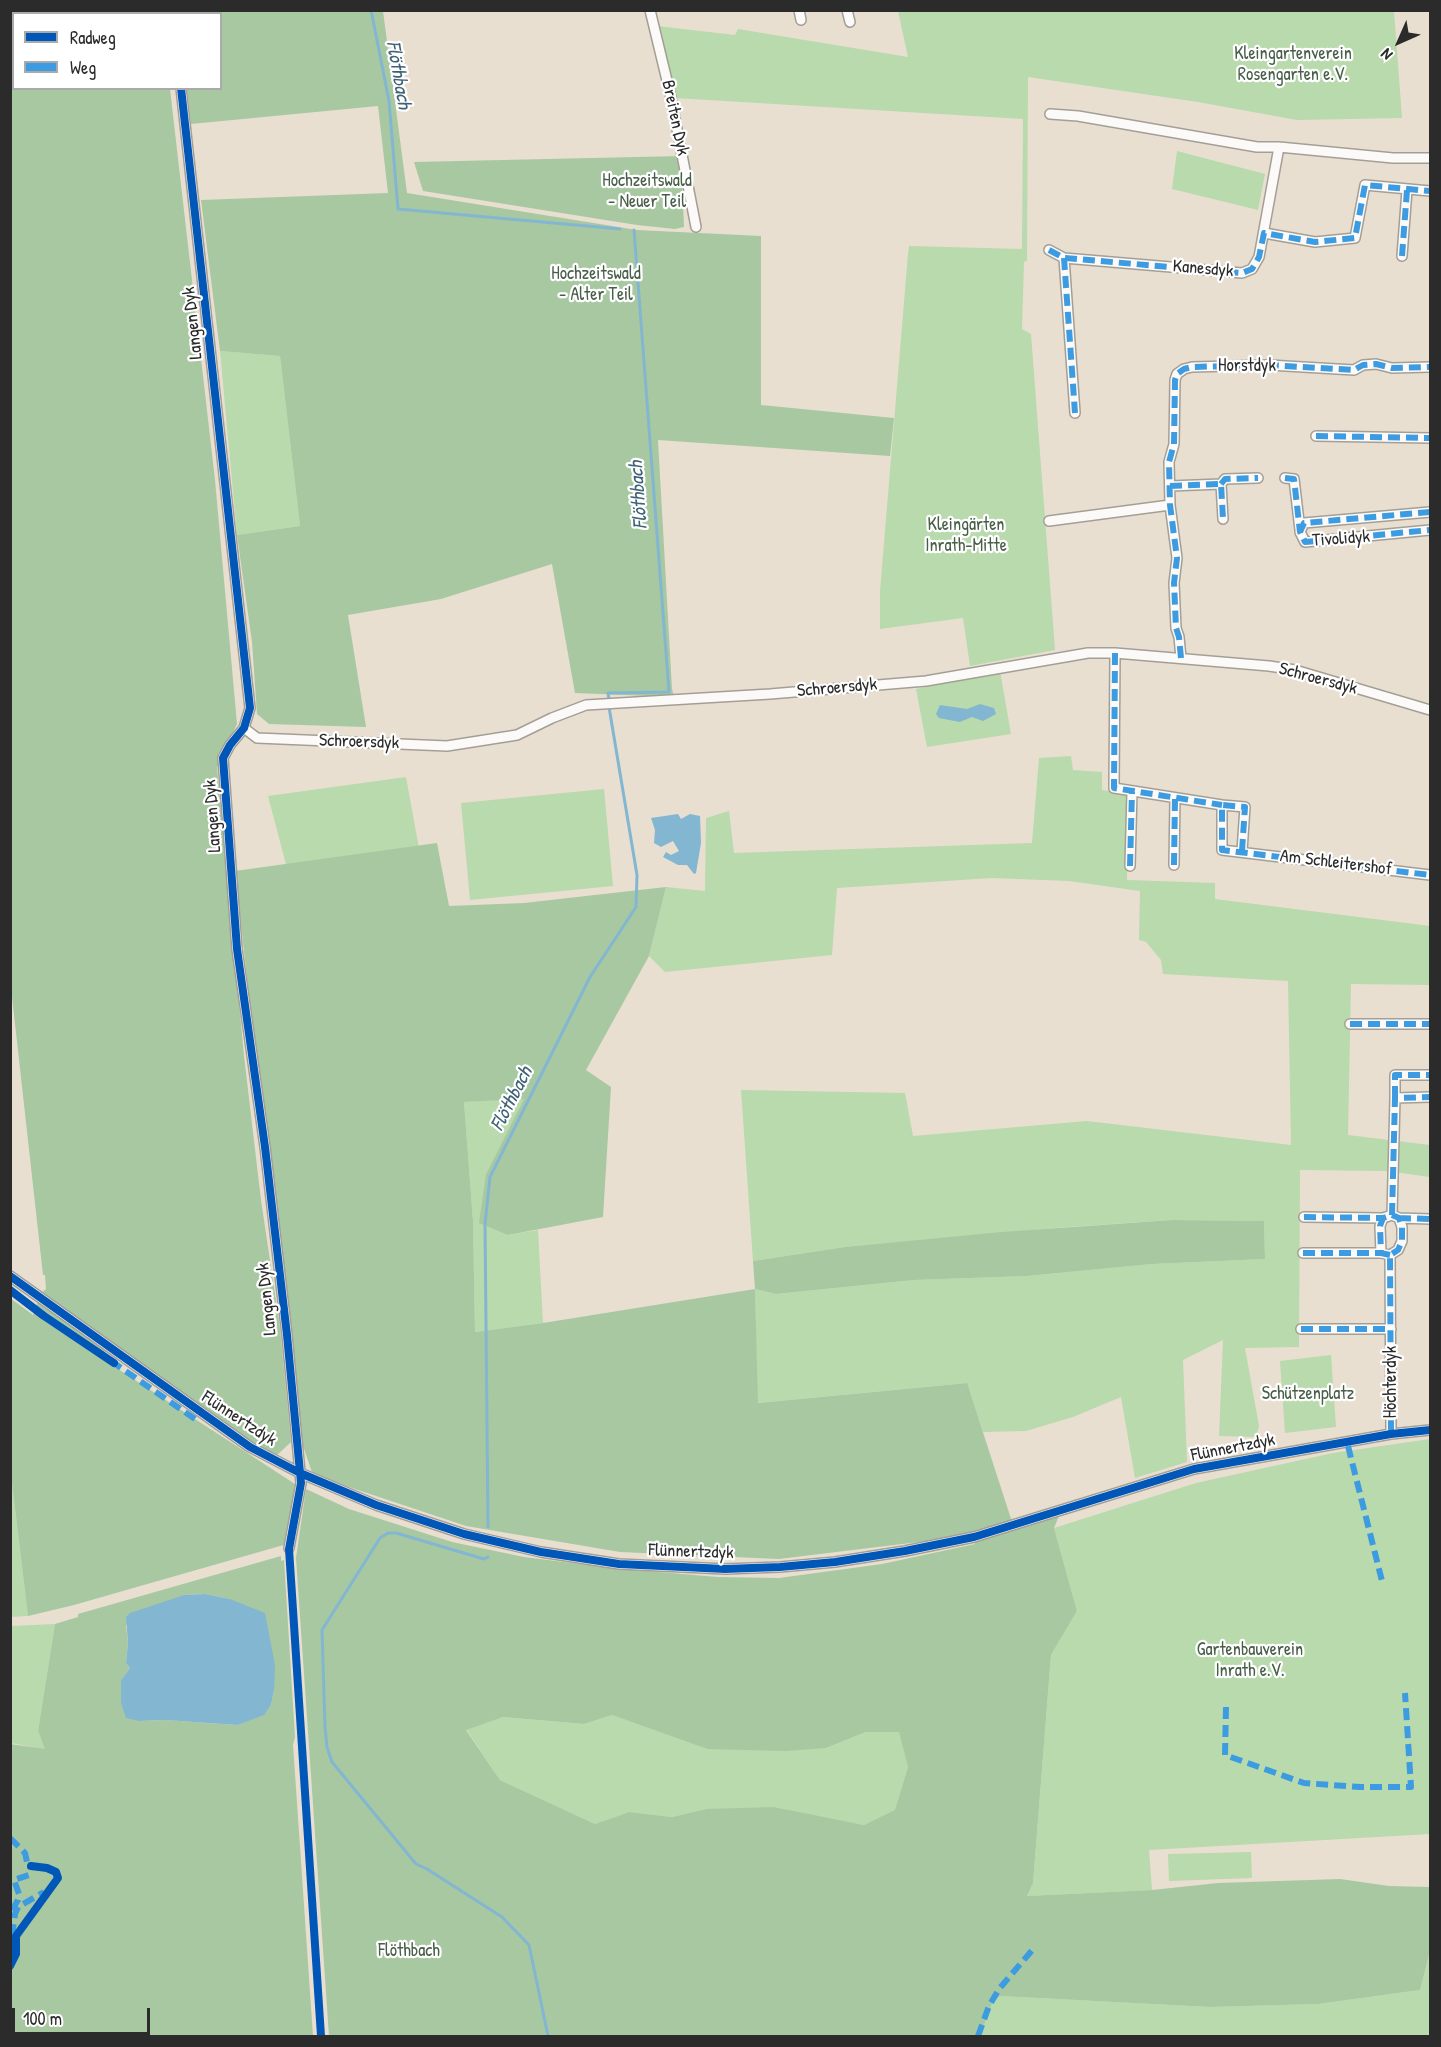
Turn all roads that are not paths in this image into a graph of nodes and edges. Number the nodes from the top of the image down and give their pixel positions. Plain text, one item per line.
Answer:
1 (650, 10) edge
2 (847, 10) edge
3 (850, 22) dead end
4 (181, 90) edge
5 (1050, 114) dead end
6 (1279, 147) junction
7 (1431, 158) edge
8 (1407, 190) junction
9 (1431, 191) edge
10 (696, 227) dead end
11 (1264, 233) junction
12 (1049, 250) dead end
13 (1402, 256) dead end
14 (1064, 258) junction
15 (1431, 367) edge
16 (1075, 413) dead end
17 (1316, 436) dead end
18 (1431, 438) edge
19 (1258, 478) dead end
20 (1285, 478) dead end
21 (1221, 484) junction
22 (1170, 486) junction
23 (1170, 505) junction
24 (1431, 512) edge
25 (1388, 515) junction
26 (1222, 519) dead end
27 (1049, 521) dead end
28 (1431, 530) edge
29 (1300, 532) junction
30 (1390, 535) junction
31 (1115, 652) junction
32 (1181, 658) junction
33 (1431, 710) edge
34 (244, 728) junction
35 (1132, 792) junction
36 (1175, 798) junction
37 (1222, 805) junction
38 (1242, 851) junction
39 (1174, 865) dead end
40 (1130, 866) dead end
41 (1431, 875) edge
42 (1431, 1023) edge
43 (1350, 1024) dead end
44 (1431, 1075) edge
45 (1431, 1097) edge
46 (1395, 1098) junction
47 (1304, 1217) dead end
48 (1391, 1217) junction
49 (1431, 1219) edge
50 (1304, 1253) dead end
51 (1385, 1254) junction
52 (10, 1276) edge
53 (1300, 1329) dead end
54 (1391, 1329) junction
55 (1431, 1430) edge
56 (1390, 1434) junction
57 (300, 1473) junction
58 (289, 1548) dead end

1 - 10 street, Breiten Dyk
2 - 3 street
4 - 34 street, Langen Dyk
5 - 6 street
6 - 7 street
6 - 11 street, Kanesdyk
8 - 9 street
8 - 11 street
8 - 13 street
11 - 14 street, Kanesdyk
12 - 14 street, Kanesdyk
14 - 16 street
15 - 22 street, Horstdyk
17 - 18 street
19 - 21 street
20 - 29 street, Tivolidyk
21 - 22 street
21 - 26 street
22 - 23 street, Horstdyk
23 - 27 street
23 - 32 street, Horstdyk
24 - 25 street, Tivolidyk
25 - 29 street, Tivolidyk
25 - 30 street, Tivolidyk
28 - 30 street, Tivolidyk
29 - 30 street, Tivolidyk
31 - 32 street, Schroersdyk
31 - 34 street, Schroersdyk
31 - 35 street
32 - 33 street, Schroersdyk
34 - 57 street, Langen Dyk
35 - 36 street
35 - 40 street
36 - 37 street
36 - 39 street
37 - 38 street, Am Schleitershof
37 - 38 street
38 - 41 street, Am Schleitershof
42 - 43 street
44 - 46 street
45 - 46 street
46 - 48 street
47 - 48 street
48 - 49 street
48 - 51 street, Höchterdyk
48 - 51 street, Höchterdyk
50 - 51 street
51 - 54 street, Höchterdyk
52 - 57 street, Flünnertzdyk
53 - 54 street, Höchterdyk
54 - 56 street, Höchterdyk
55 - 56 street, Flünnertzdyk
56 - 57 street, Flünnertzdyk
57 - 58 street, Langen Dyk

